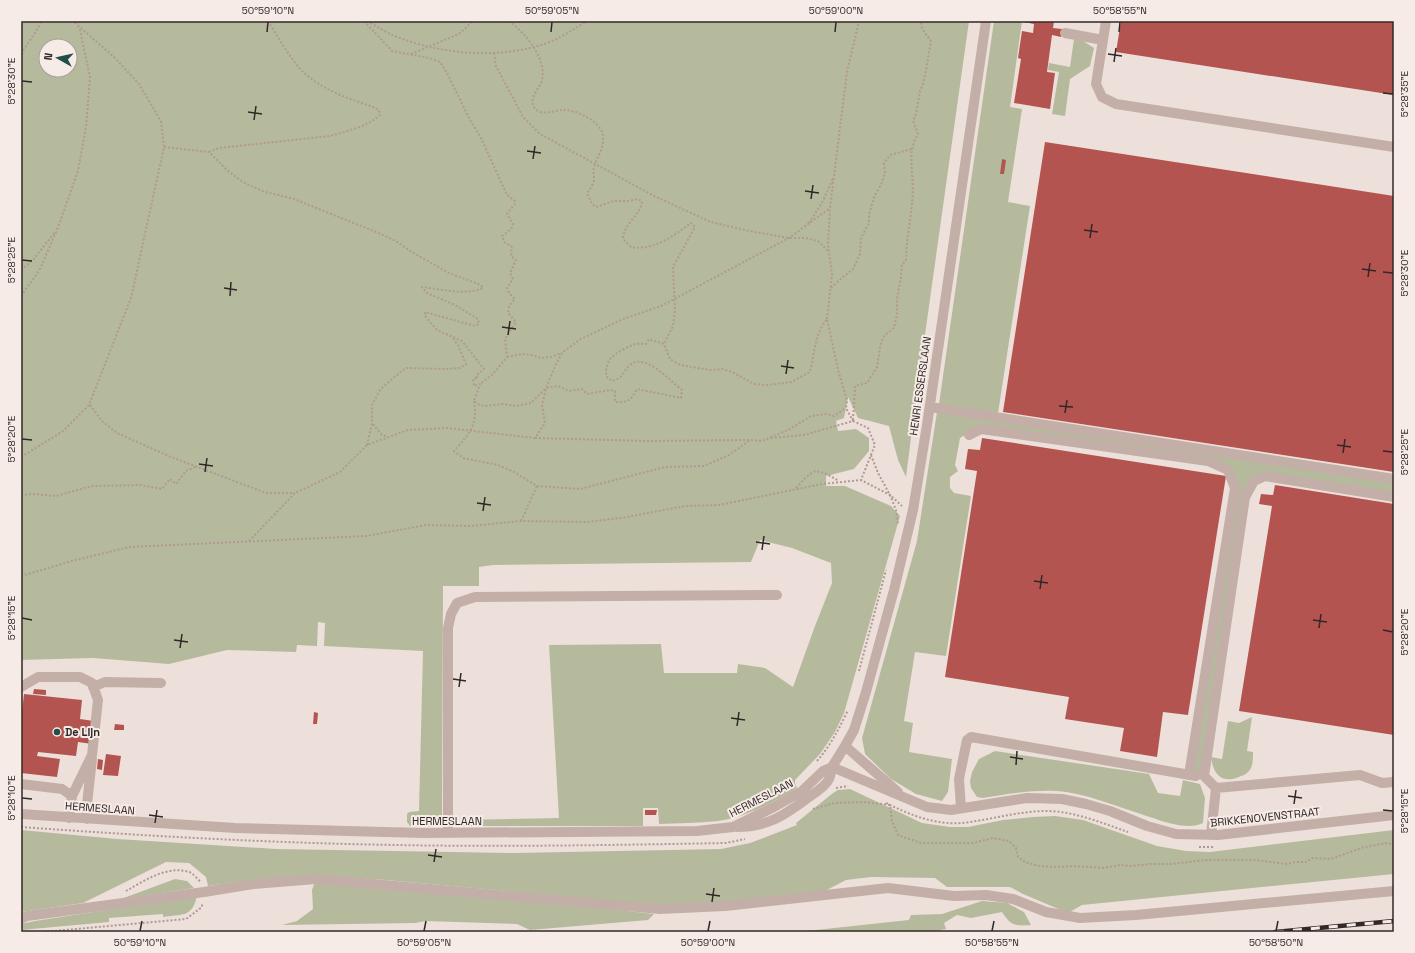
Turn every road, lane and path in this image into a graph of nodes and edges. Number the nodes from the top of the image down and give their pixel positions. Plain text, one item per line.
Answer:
1 (42, 21) edge
2 (73, 21) edge
3 (268, 21) edge
4 (364, 21) edge
5 (367, 21) edge
6 (473, 21) edge
7 (509, 21) edge
8 (587, 21) edge
9 (859, 21) edge
10 (921, 21) edge
11 (986, 21) edge
12 (1106, 21) edge
13 (76, 24) junction
14 (1065, 33) dead end
15 (1103, 40) junction
16 (429, 46) junction
17 (533, 47) junction
18 (494, 53) junction
19 (21, 54) edge
20 (410, 54) junction
21 (164, 147) junction
22 (1394, 148) edge
23 (912, 149) junction
24 (209, 152) junction
25 (595, 165) junction
26 (834, 175) junction
27 (830, 208) junction
28 (807, 225) junction
29 (57, 230) junction
30 (789, 238) junction
31 (829, 252) junction
32 (21, 270) edge
33 (831, 289) junction
34 (21, 296) edge
35 (675, 298) junction
36 (827, 320) junction
37 (452, 336) junction
38 (664, 344) junction
39 (562, 353) junction
40 (507, 357) junction
41 (480, 384) junction
42 (546, 388) junction
43 (474, 400) junction
44 (90, 405) junction
45 (930, 407) junction
46 (846, 408) junction
47 (853, 421) junction
48 (372, 424) junction
49 (471, 431) junction
50 (969, 435) dead end
51 (388, 437) junction
52 (535, 438) junction
53 (769, 438) junction
54 (750, 440) junction
55 (367, 445) junction
56 (871, 454) junction
57 (21, 457) edge
58 (195, 467) junction
59 (1394, 479) edge
60 (861, 480) junction
61 (840, 482) junction
62 (537, 486) junction
63 (795, 488) junction
64 (295, 493) junction
65 (21, 495) edge
66 (890, 495) junction
67 (1394, 497) edge
68 (905, 500) dead end
69 (900, 504) dead end
70 (904, 508) dead end
71 (521, 521) junction
72 (900, 521) dead end
73 (248, 542) junction
74 (887, 566) dead end
75 (21, 576) edge
76 (777, 595) dead end
77 (857, 678) dead end
78 (161, 683) dead end
79 (21, 687) edge
80 (94, 687) junction
81 (848, 709) dead end
82 (845, 746) junction
83 (92, 755) junction
84 (813, 766) dead end
85 (832, 767) junction
86 (1189, 775) junction
87 (1204, 776) junction
88 (1394, 782) edge
89 (21, 784) edge
90 (834, 788) dead end
91 (855, 788) dead end
92 (1216, 788) junction
93 (72, 796) junction
94 (907, 799) junction
95 (883, 802) dead end
96 (890, 805) junction
97 (961, 808) junction
98 (810, 810) dead end
99 (21, 814) edge
100 (1394, 815) edge
101 (69, 818) junction
102 (87, 819) junction
103 (448, 833) junction
104 (1134, 833) dead end
105 (1211, 835) junction
106 (1394, 844) edge
107 (1198, 847) dead end
108 (1218, 847) dead end
109 (1394, 891) edge
110 (21, 919) edge

1 - 19 path
2 - 13 path
3 - 24 path
4 - 20 path
5 - 16 path
6 - 16 path
7 - 17 path
8 - 17 path
9 - 26 path
10 - 23 path
11 - 45 street, HENRI ESSERSLAAN
12 - 15 street
13 - 21 path
13 - 29 path
14 - 15 street
15 - 22 street
16 - 18 path
16 - 20 path
17 - 18 path
17 - 25 path
18 - 25 path
20 - 40 path
21 - 24 path
21 - 44 path
23 - 33 path
23 - 47 path
24 - 37 path
25 - 30 path
25 - 35 path
26 - 27 path
26 - 28 path
27 - 28 path
27 - 31 path
28 - 30 path
29 - 32 path
29 - 34 path
30 - 31 path
30 - 35 path
31 - 33 path
33 - 36 path
35 - 38 path
35 - 39 path
36 - 38 path
36 - 46 path
37 - 41 path
37 - 48 path
38 - 42 path
39 - 40 path
39 - 42 path
40 - 41 path
41 - 43 path
42 - 43 path
42 - 52 path
43 - 49 path
44 - 57 path
44 - 58 path
45 - 59 street
45 - 82 street, HENRI ESSERSLAAN
46 - 47 path
46 - 53 path
47 - 53 path
47 - 56 path
48 - 51 path
48 - 55 path
49 - 51 path
49 - 52 path
49 - 62 path
50 - 86 street
51 - 55 path
52 - 54 path
53 - 54 path
54 - 62 path
55 - 64 path
56 - 60 path
56 - 66 path
58 - 64 path
58 - 65 path
60 - 61 path
60 - 66 path
61 - 63 path
61 - 63 path
62 - 71 path
63 - 71 path
64 - 73 path
66 - 69 path
66 - 72 path
67 - 87 street
68 - 70 path
71 - 73 path
73 - 75 path
74 - 77 path
76 - 103 street
78 - 80 street
79 - 80 street
80 - 83 street
81 - 84 path
82 - 85 street
82 - 94 street, BRIKKENOVENSTRAAT
83 - 93 street
83 - 102 street
85 - 94 street, BRIKKENOVENSTRAAT
85 - 103 street, HERMESLAAN
86 - 87 street
86 - 97 street
87 - 92 street
88 - 92 street
89 - 93 street
90 - 91 path
92 - 105 street
93 - 101 street
94 - 97 street, BRIKKENOVENSTRAAT
95 - 96 path
96 - 98 path
96 - 104 path
96 - 106 path
97 - 105 street, BRIKKENOVENSTRAAT
99 - 101 street, HERMESLAAN
100 - 105 street, BRIKKENOVENSTRAAT
101 - 102 street, HERMESLAAN
102 - 103 street, HERMESLAAN
107 - 108 path
109 - 110 street

